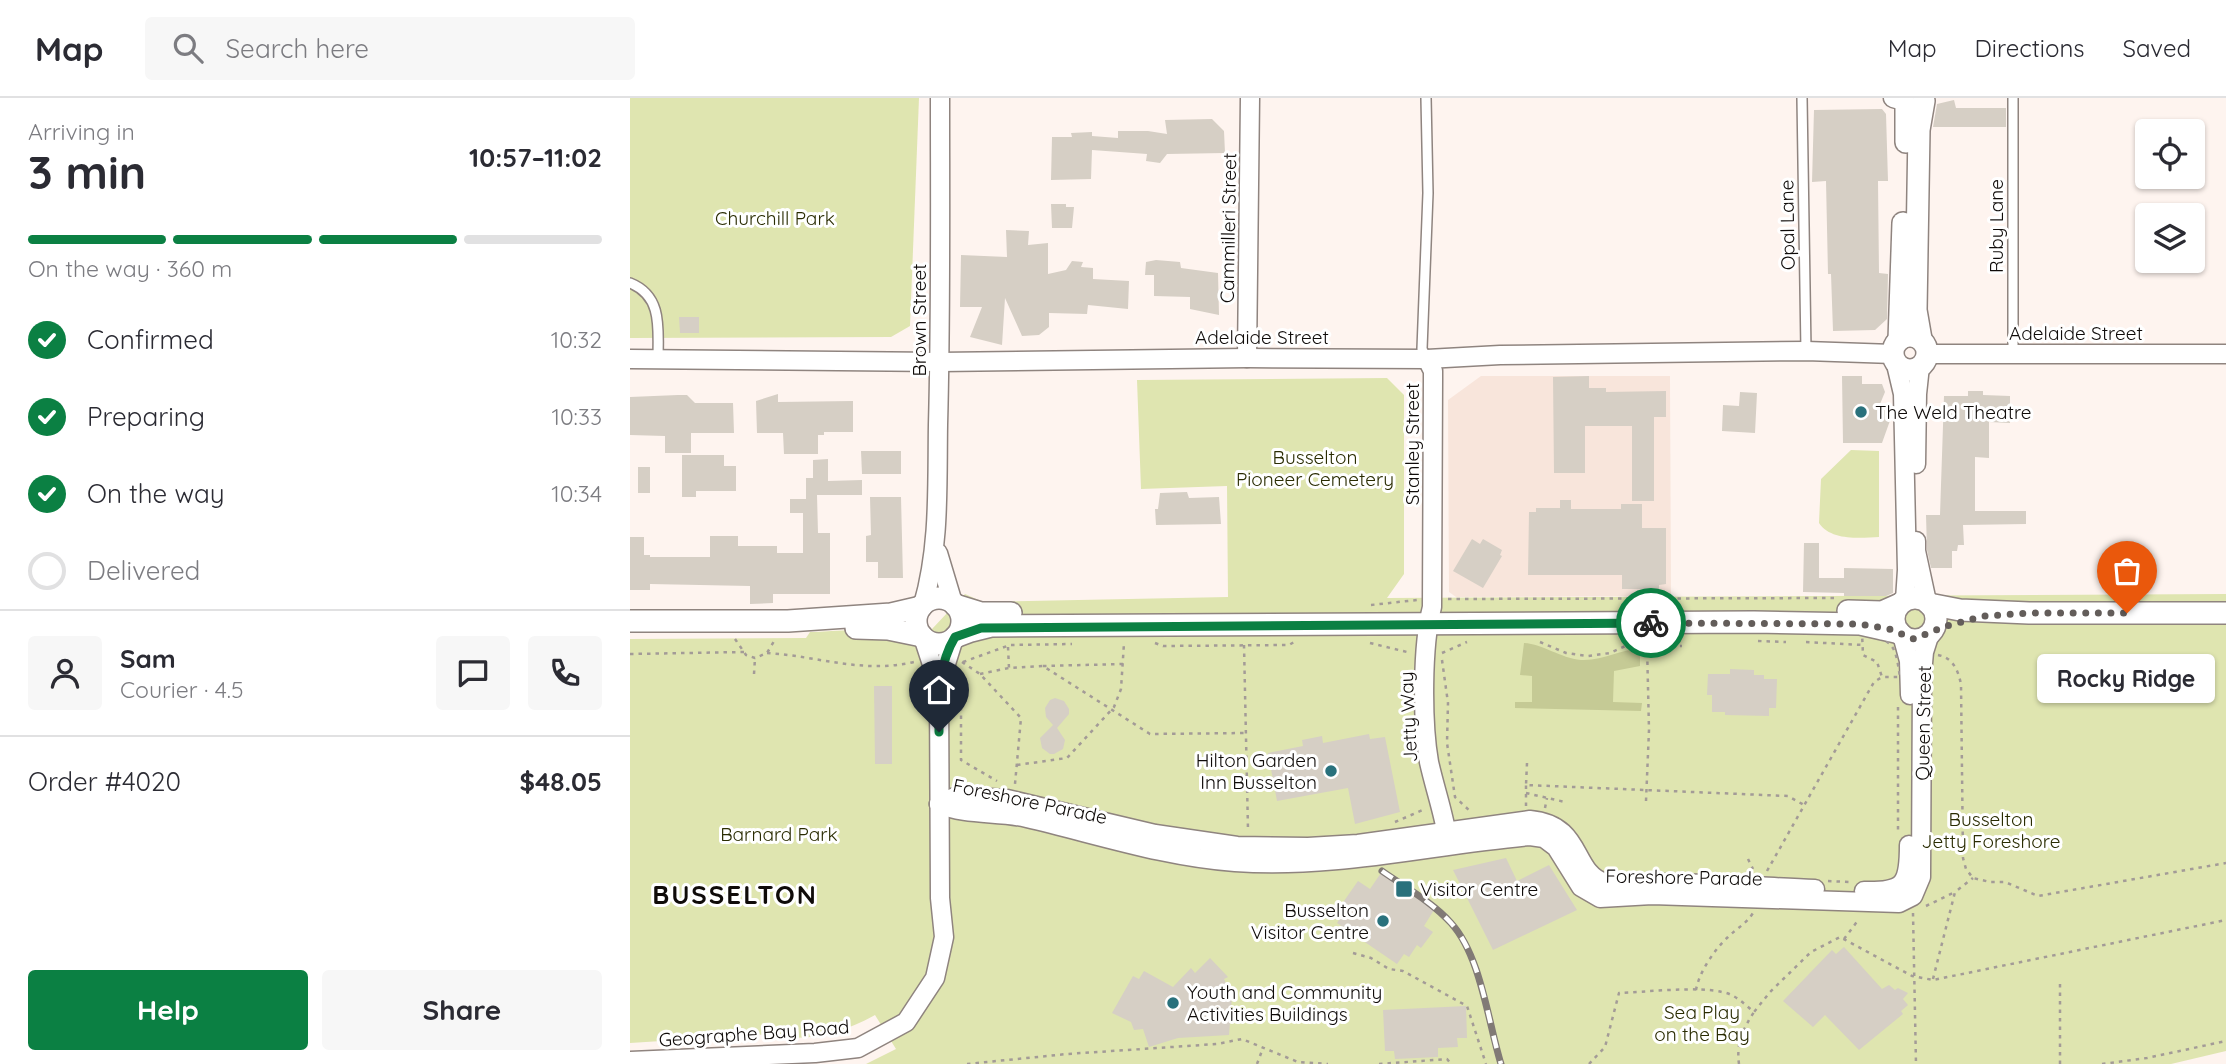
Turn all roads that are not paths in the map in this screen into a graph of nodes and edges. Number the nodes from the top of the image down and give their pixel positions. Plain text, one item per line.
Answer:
1 (940, 98) edge
2 (1250, 98) edge
3 (1426, 98) edge
4 (1802, 98) edge
5 (2013, 98) edge
6 (1913, 100) edge
7 (630, 283) edge
8 (1806, 351) junction
9 (1909, 352) junction
10 (2013, 354) junction
11 (2226, 354) edge
12 (1247, 358) junction
13 (630, 359) edge
14 (658, 359) junction
15 (1427, 359) junction
16 (940, 362) junction
17 (936, 542) junction
18 (1902, 602) junction
19 (1928, 603) junction
20 (954, 604) junction
21 (922, 606) junction
22 (2029, 613) junction
23 (2226, 613) edge
24 (1429, 618) junction
25 (630, 621) edge
26 (788, 621) junction
27 (1901, 634) junction
28 (922, 636) junction
29 (1928, 639) junction
30 (949, 651) junction
31 (939, 804) junction
32 (1448, 839) junction
33 (1910, 897) junction
34 (630, 1061) edge

1 - 16 street, Brown Street
2 - 12 street, Cammilleri Street
3 - 15 lane, Stanley Street
4 - 8 lane, Opal Lane
5 - 10 lane, Ruby Lane
6 - 9 street
7 - 14 lane
8 - 9 street, Adelaide Street
8 - 15 street, Adelaide Street
9 - 10 street, Adelaide Street
9 - 18 street
9 - 19 street
10 - 11 street, Adelaide Street
12 - 15 street, Adelaide Street
12 - 16 street, Adelaide Street
13 - 14 street, Adelaide Street
14 - 16 street, Adelaide Street
15 - 24 street, Stanley Street
16 - 17 street, Brown Street
17 - 20 street, Brown Street
17 - 21 street, Brown Street
18 - 19 street
18 - 24 street
18 - 27 street
19 - 22 street
19 - 29 street
20 - 21 street
20 - 24 street
20 - 30 street
21 - 26 street
21 - 28 street
22 - 23 street
22 - 29 street
24 - 27 street
24 - 30 street
24 - 32 street, Jetty Way
25 - 26 street
26 - 28 street
27 - 29 street
27 - 33 street, Queen Street
28 - 30 street
29 - 33 street, Queen Street
30 - 31 street, Geographe Bay Road
31 - 32 street, Foreshore Parade
31 - 34 street, Geographe Bay Road
32 - 33 street, Foreshore Parade

